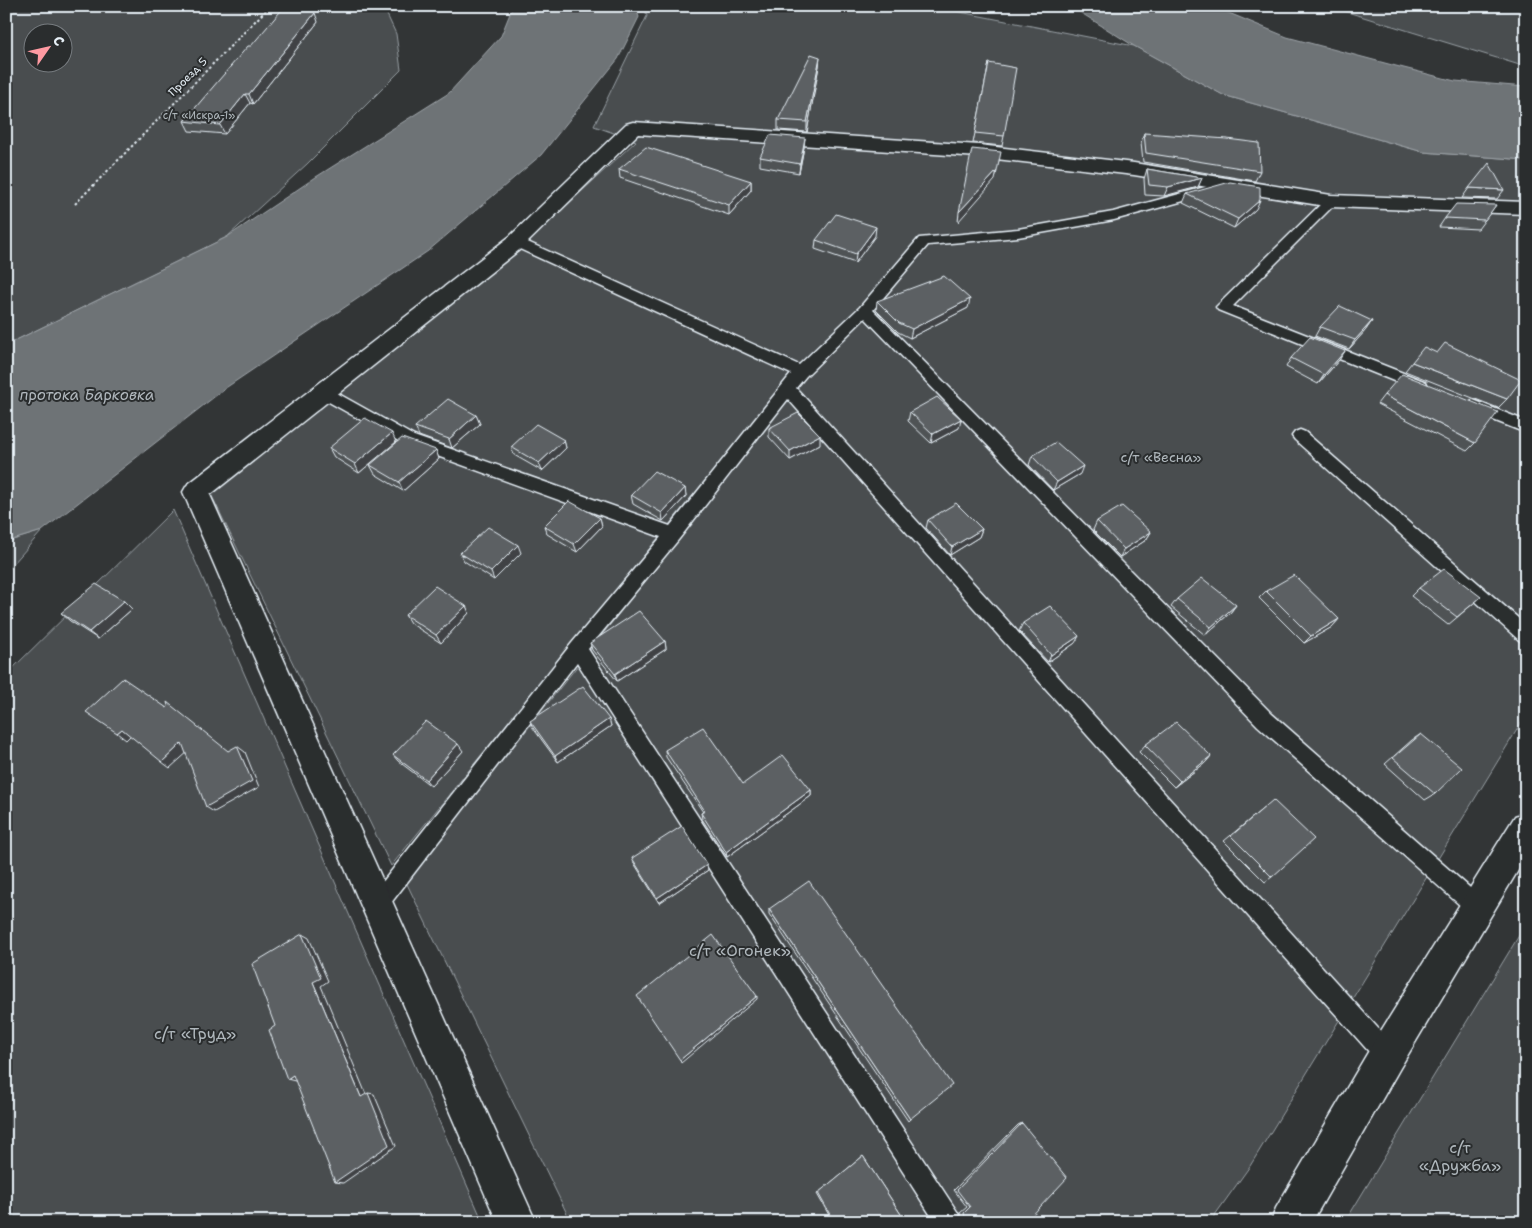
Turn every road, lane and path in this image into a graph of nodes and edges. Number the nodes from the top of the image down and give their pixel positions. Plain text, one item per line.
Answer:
1 (270, 6) edge
2 (1228, 185) junction
3 (1331, 201) junction
4 (75, 204) dead end
5 (1526, 208) edge
6 (516, 242) junction
7 (865, 310) junction
8 (801, 372) junction
9 (788, 389) junction
10 (1434, 391) edge
11 (323, 392) junction
12 (1462, 402) edge
13 (1526, 427) edge
14 (1300, 436) dead end
15 (673, 534) junction
16 (1526, 636) edge
17 (578, 648) junction
18 (1522, 842) edge
19 (377, 905) junction
20 (1478, 908) junction
21 (1387, 1055) junction
22 (517, 1222) edge
23 (949, 1222) edge
24 (1290, 1222) edge

1 - 4 path, Проезд 5
2 - 3 street
2 - 6 street
2 - 7 lane
3 - 5 street
3 - 10 lane
6 - 8 lane
6 - 11 street
7 - 8 lane
7 - 20 lane
8 - 9 lane
9 - 15 lane
9 - 21 lane
11 - 15 lane
11 - 19 street
12 - 13 lane
14 - 16 lane
15 - 17 lane
17 - 19 lane
17 - 23 lane
18 - 20 street
19 - 22 street
20 - 21 street
21 - 24 street

